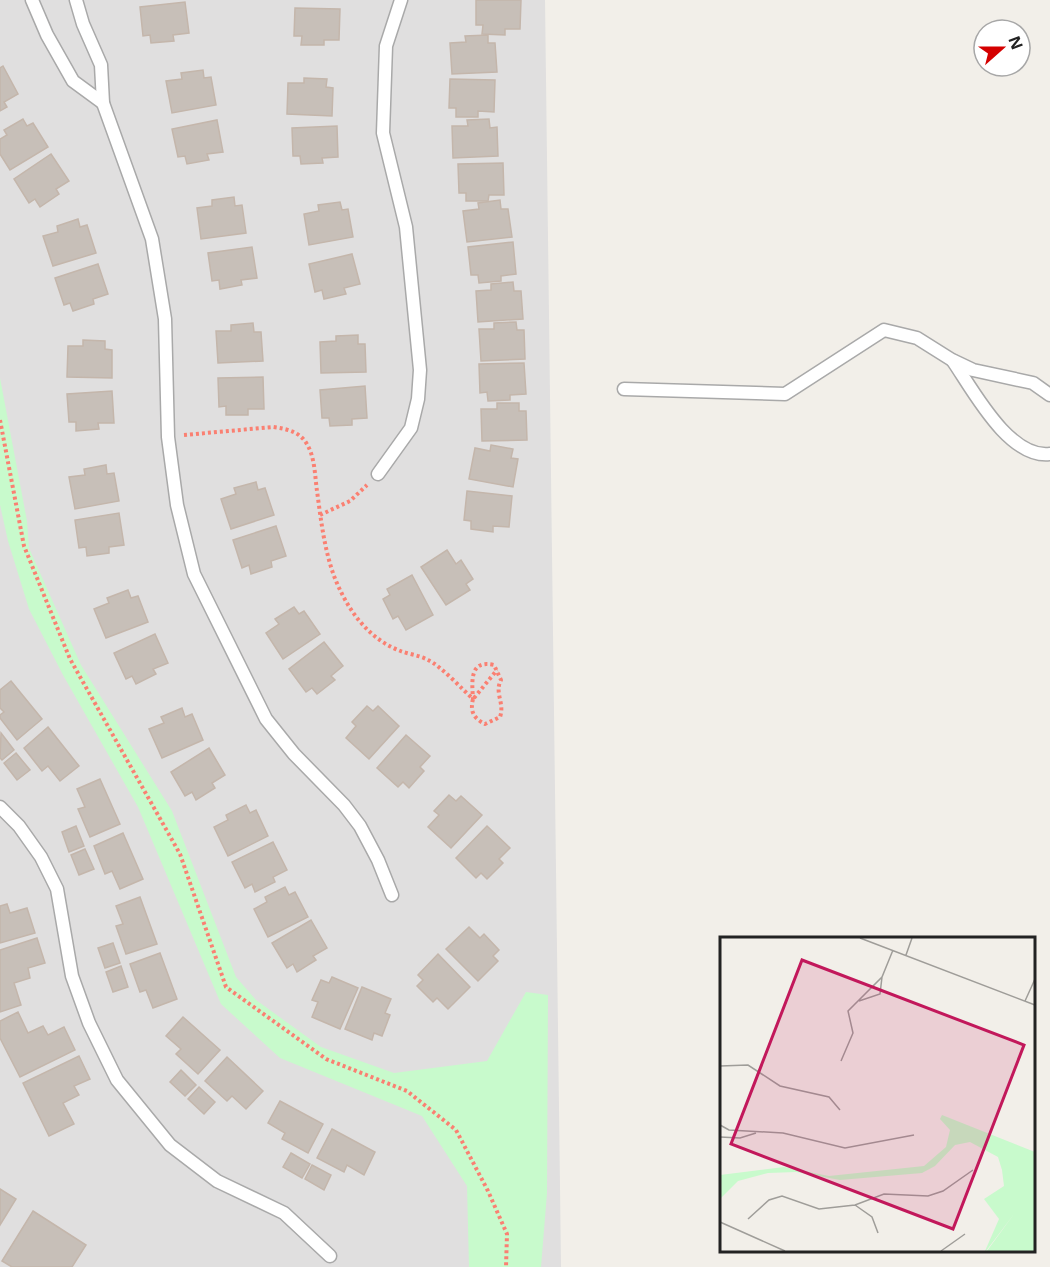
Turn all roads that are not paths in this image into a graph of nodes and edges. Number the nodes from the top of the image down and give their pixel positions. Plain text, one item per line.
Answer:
1 (32, 0) edge
2 (76, 0) edge
3 (401, 0) edge
4 (103, 102) junction
5 (952, 360) junction
6 (624, 389) dead end
7 (1050, 395) edge
8 (1050, 454) edge
9 (378, 474) road end
10 (0, 807) edge
11 (392, 896) dead end
12 (330, 1256) dead end

1 - 4 lane
2 - 4 lane
3 - 9 lane
4 - 11 lane
5 - 6 lane
5 - 7 lane
5 - 8 lane
10 - 12 lane

